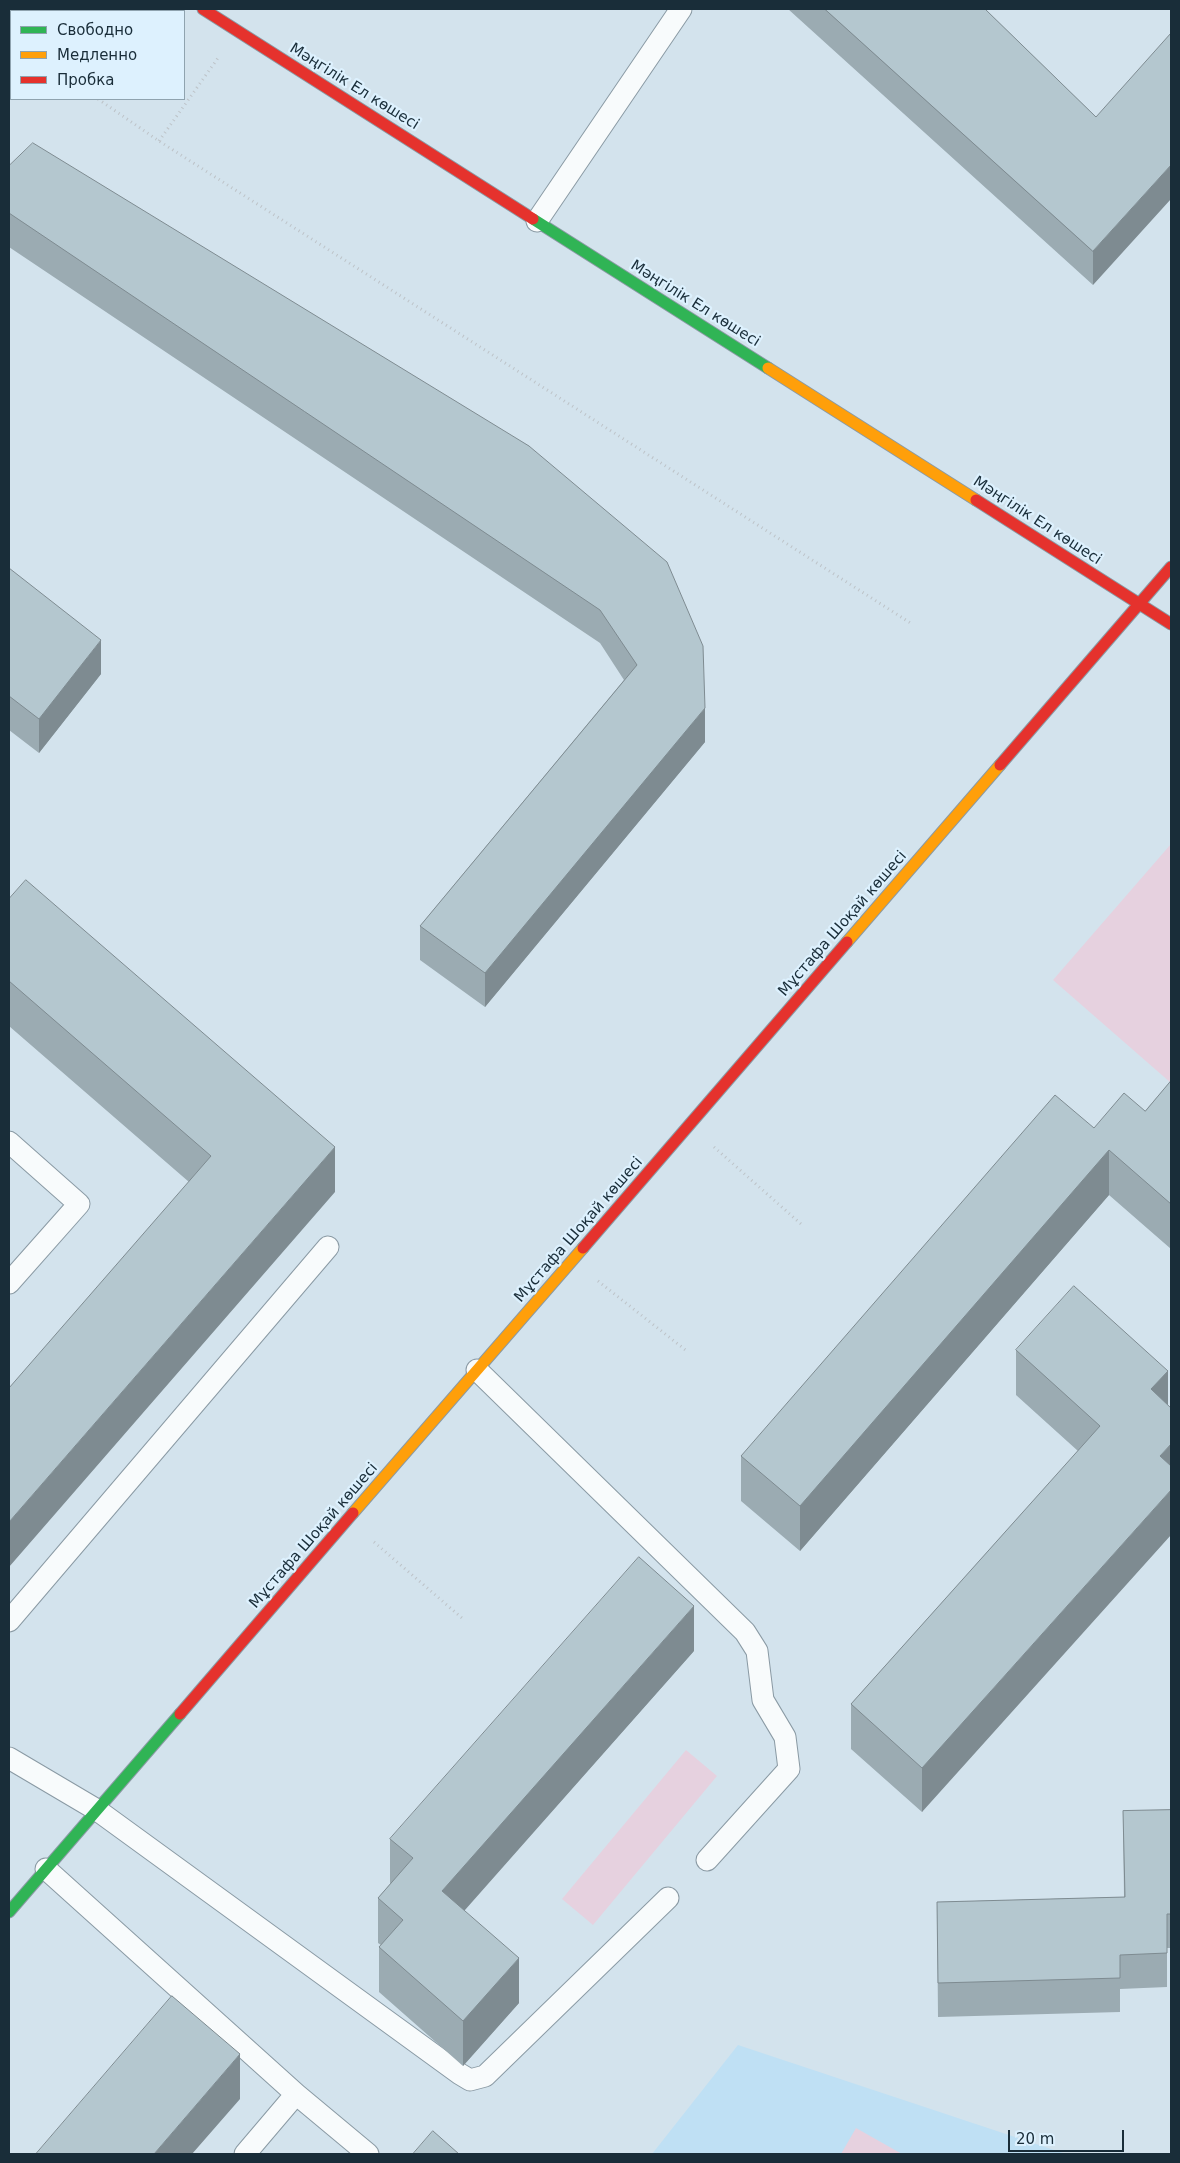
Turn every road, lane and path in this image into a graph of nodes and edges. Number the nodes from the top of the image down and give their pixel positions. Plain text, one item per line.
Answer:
1 (203, 9) edge
2 (681, 9) edge
3 (237, 30) junction
4 (99, 100) edge
5 (159, 141) junction
6 (538, 221) junction
7 (1171, 567) edge
8 (1139, 604) junction
9 (912, 624) dead end
10 (1171, 624) edge
11 (689, 1125) junction
12 (9, 1142) edge
13 (802, 1224) dead end
14 (328, 1247) dead end
15 (572, 1260) junction
16 (9, 1283) edge
17 (688, 1352) dead end
18 (477, 1370) junction
19 (348, 1520) junction
20 (462, 1618) dead end
21 (9, 1621) edge
22 (9, 1758) edge
23 (97, 1810) junction
24 (707, 1860) dead end
25 (46, 1870) junction
26 (668, 1898) dead end
27 (9, 1912) edge
28 (296, 2094) junction
29 (245, 2154) edge
30 (368, 2154) edge

1 - 3 street, Мәңгілік Ел көшесі
2 - 6 lane
3 - 5 path
3 - 6 street, Мәңгілік Ел көшесі
4 - 5 path
5 - 9 path
6 - 8 street, Мәңгілік Ел көшесі
7 - 8 street, Мұстафа Шоқай көшесі
8 - 10 street, Мәңгілік Ел көшесі
8 - 11 street, Мұстафа Шоқай көшесі
11 - 13 path
11 - 15 street, Мұстафа Шоқай көшесі
12 - 16 lane
14 - 21 lane
15 - 17 path
15 - 18 street, Мұстафа Шоқай көшесі
18 - 19 street, Мұстафа Шоқай көшесі
18 - 24 lane
19 - 20 path
19 - 23 street, Мұстафа Шоқай көшесі
22 - 23 lane
23 - 25 street, Мұстафа Шоқай көшесі
23 - 26 lane
25 - 27 street, Мұстафа Шоқай көшесі
25 - 28 lane
28 - 29 lane
28 - 30 lane

